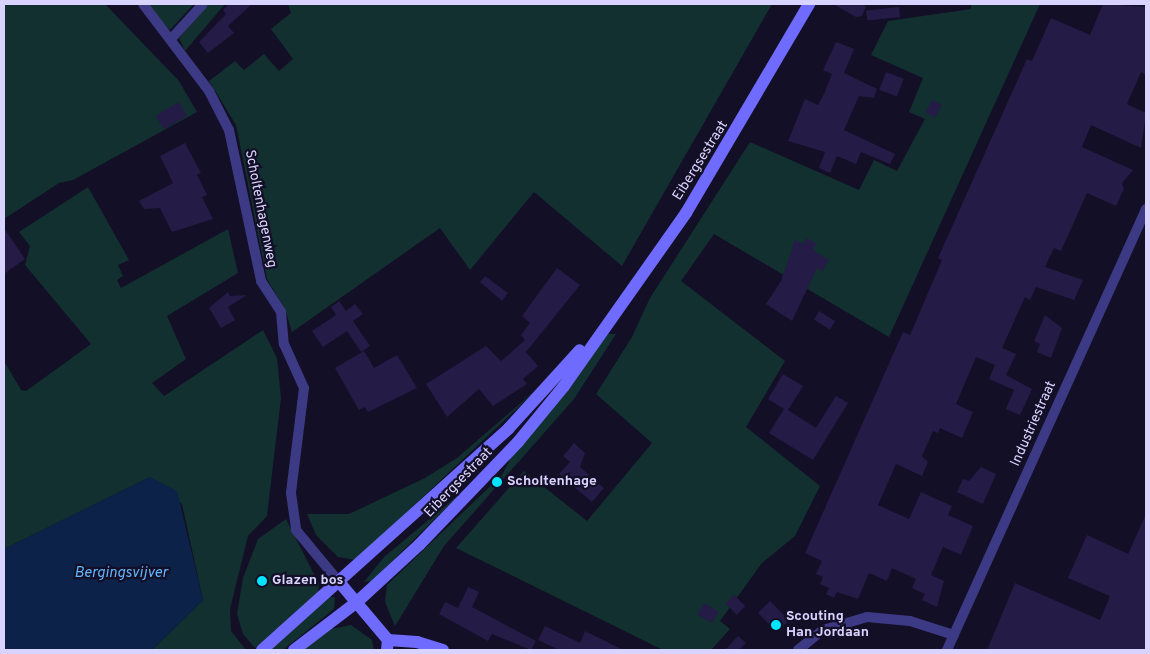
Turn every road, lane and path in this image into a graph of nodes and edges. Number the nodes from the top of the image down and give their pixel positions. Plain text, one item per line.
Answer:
1 (143, 4) edge
2 (203, 4) edge
3 (809, 4) edge
4 (171, 39) junction
5 (1146, 209) edge
6 (604, 324) junction
7 (340, 583) junction
8 (357, 602) junction
9 (954, 635) junction
10 (387, 645) edge
11 (262, 650) edge
12 (294, 650) edge
13 (443, 650) edge
14 (798, 650) edge
15 (948, 650) edge

1 - 4 street, Scholtenhagenweg
2 - 4 street
3 - 6 main road, Eibergsestraat
4 - 7 street, Scholtenhagenweg
5 - 9 street, Industriestraat
6 - 7 main road, Eibergsestraat
6 - 8 main road, Eibergsestraat
7 - 8 main road
7 - 11 main road, Eibergsestraat
8 - 10 main road
8 - 12 main road, Eibergsestraat
9 - 14 street
9 - 15 street, Industriestraat
10 - 13 main road

